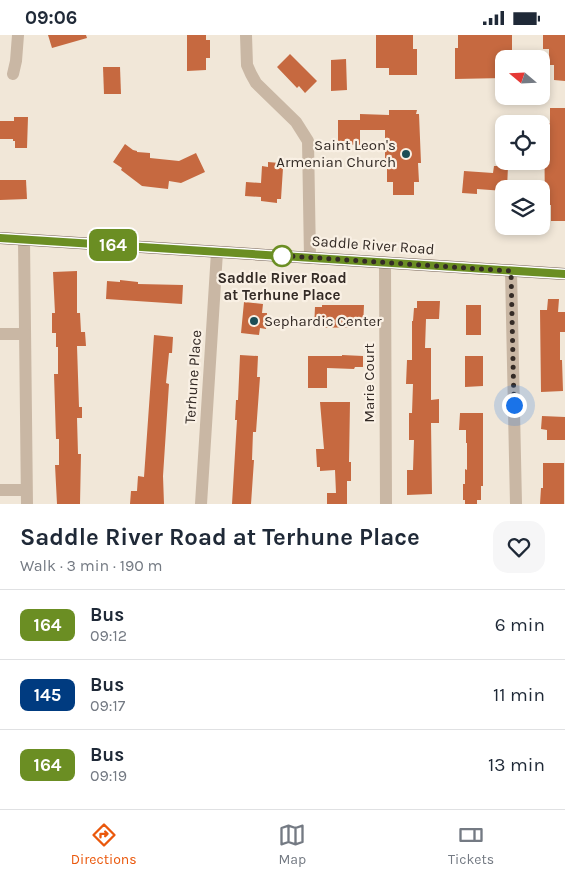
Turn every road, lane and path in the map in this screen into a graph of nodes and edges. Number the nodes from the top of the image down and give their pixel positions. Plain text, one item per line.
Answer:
1 (18, 35) edge
2 (246, 35) edge
3 (13, 74) dead end
4 (0, 238) edge
5 (24, 239) junction
6 (217, 252) junction
7 (310, 257) junction
8 (385, 263) junction
9 (511, 271) junction
10 (565, 274) edge
11 (0, 334) edge
12 (25, 334) junction
13 (0, 490) edge
14 (26, 490) junction
15 (26, 504) edge
16 (201, 504) edge
17 (386, 504) edge
18 (516, 504) edge

1 - 3 street
2 - 7 street
4 - 5 main road, Saddle River Road
5 - 6 main road, Saddle River Road
5 - 12 street
6 - 7 main road, Saddle River Road
6 - 16 street, Terhune Place
7 - 8 main road, Saddle River Road
8 - 9 main road, Saddle River Road
8 - 17 street, Marie Court
9 - 10 main road, Saddle River Road
9 - 18 street
11 - 12 street
12 - 14 street
13 - 14 street
14 - 15 street

